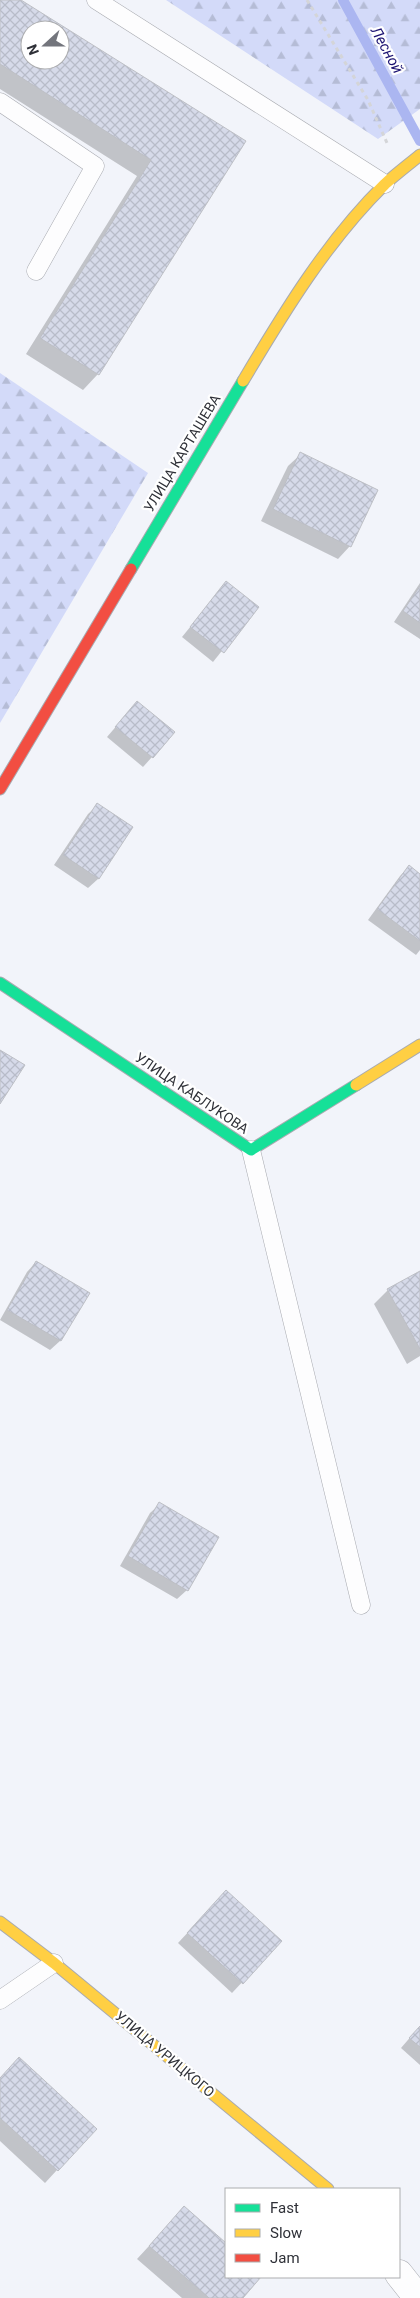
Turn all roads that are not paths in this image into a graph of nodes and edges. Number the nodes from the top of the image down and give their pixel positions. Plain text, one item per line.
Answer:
1 (96, 0) edge
2 (0, 102) edge
3 (417, 158) edge
4 (385, 184) junction
5 (36, 271) dead end
6 (0, 789) edge
7 (0, 982) edge
8 (420, 1045) edge
9 (251, 1150) junction
10 (361, 1605) dead end
11 (0, 1922) edge
12 (54, 1963) junction
13 (0, 2000) edge
14 (327, 2188) edge
15 (400, 2275) edge
16 (418, 2298) edge

1 - 4 lane
2 - 5 lane
3 - 4 street, УЛИЦА КАРТАШЕВА
4 - 6 street, УЛИЦА КАРТАШЕВА
7 - 9 street, УЛИЦА КАБЛУКОВА
8 - 9 street, УЛИЦА КАБЛУКОВА
9 - 10 lane
11 - 12 street, УЛИЦА УРИЦКОГО
12 - 13 lane
12 - 14 street, УЛИЦА УРИЦКОГО
15 - 16 street

